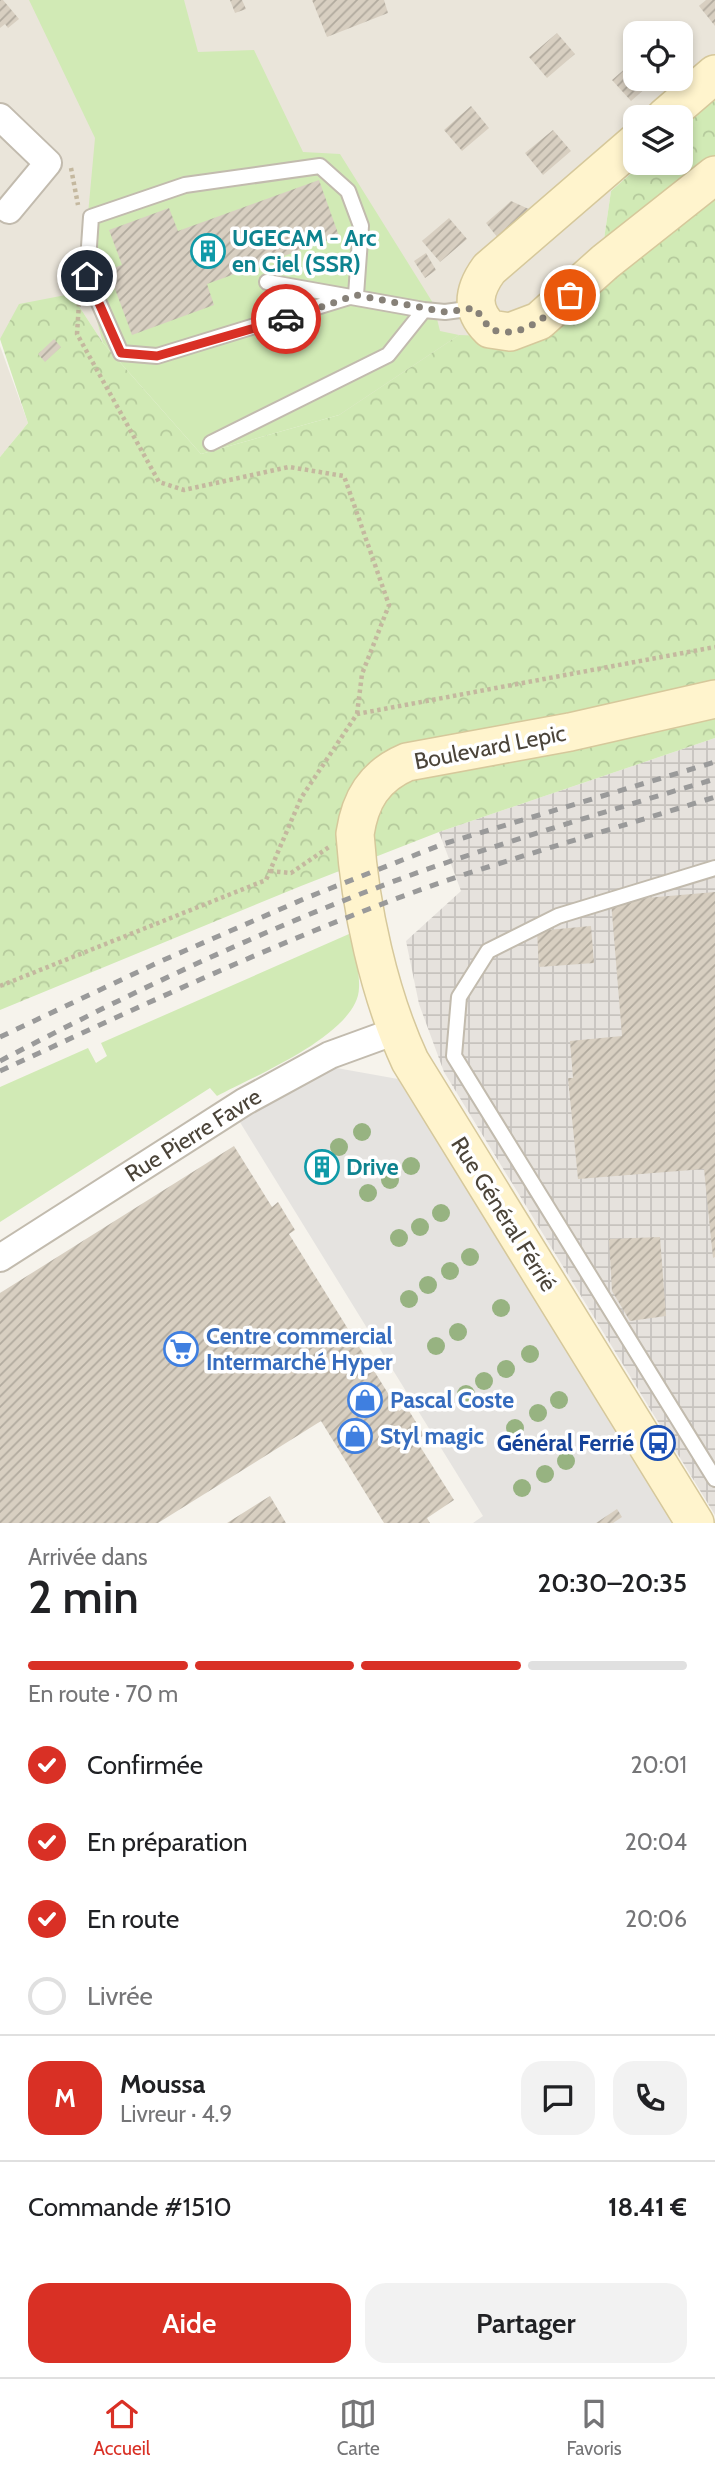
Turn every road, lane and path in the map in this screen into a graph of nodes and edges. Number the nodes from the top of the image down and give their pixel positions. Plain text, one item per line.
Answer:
1 (715, 74) edge
2 (679, 105) edge
3 (0, 117) edge
4 (623, 152) edge
5 (715, 174) edge
6 (9, 210) dead end
7 (267, 282) dead end
8 (356, 295) junction
9 (475, 308) junction
10 (424, 310) junction
11 (211, 443) dead end
12 (715, 699) edge
13 (355, 834) junction
14 (715, 868) edge
15 (270, 871) dead end
16 (362, 885) joint
17 (396, 1031) junction
18 (0, 1258) edge
19 (715, 1479) edge
20 (695, 1523) edge

1 - 2 main road
3 - 6 street
4 - 9 main road
5 - 9 main road
7 - 8 lane
8 - 8 lane
8 - 10 lane
9 - 10 lane
10 - 11 lane
12 - 13 main road, Boulevard Lepic
13 - 15 path
13 - 16 main road, Boulevard Lepic
14 - 19 lane
16 - 17 main road, Rue Général Férrié
17 - 18 street, Rue Pierre Favre
17 - 20 main road, Rue Général Férrié

